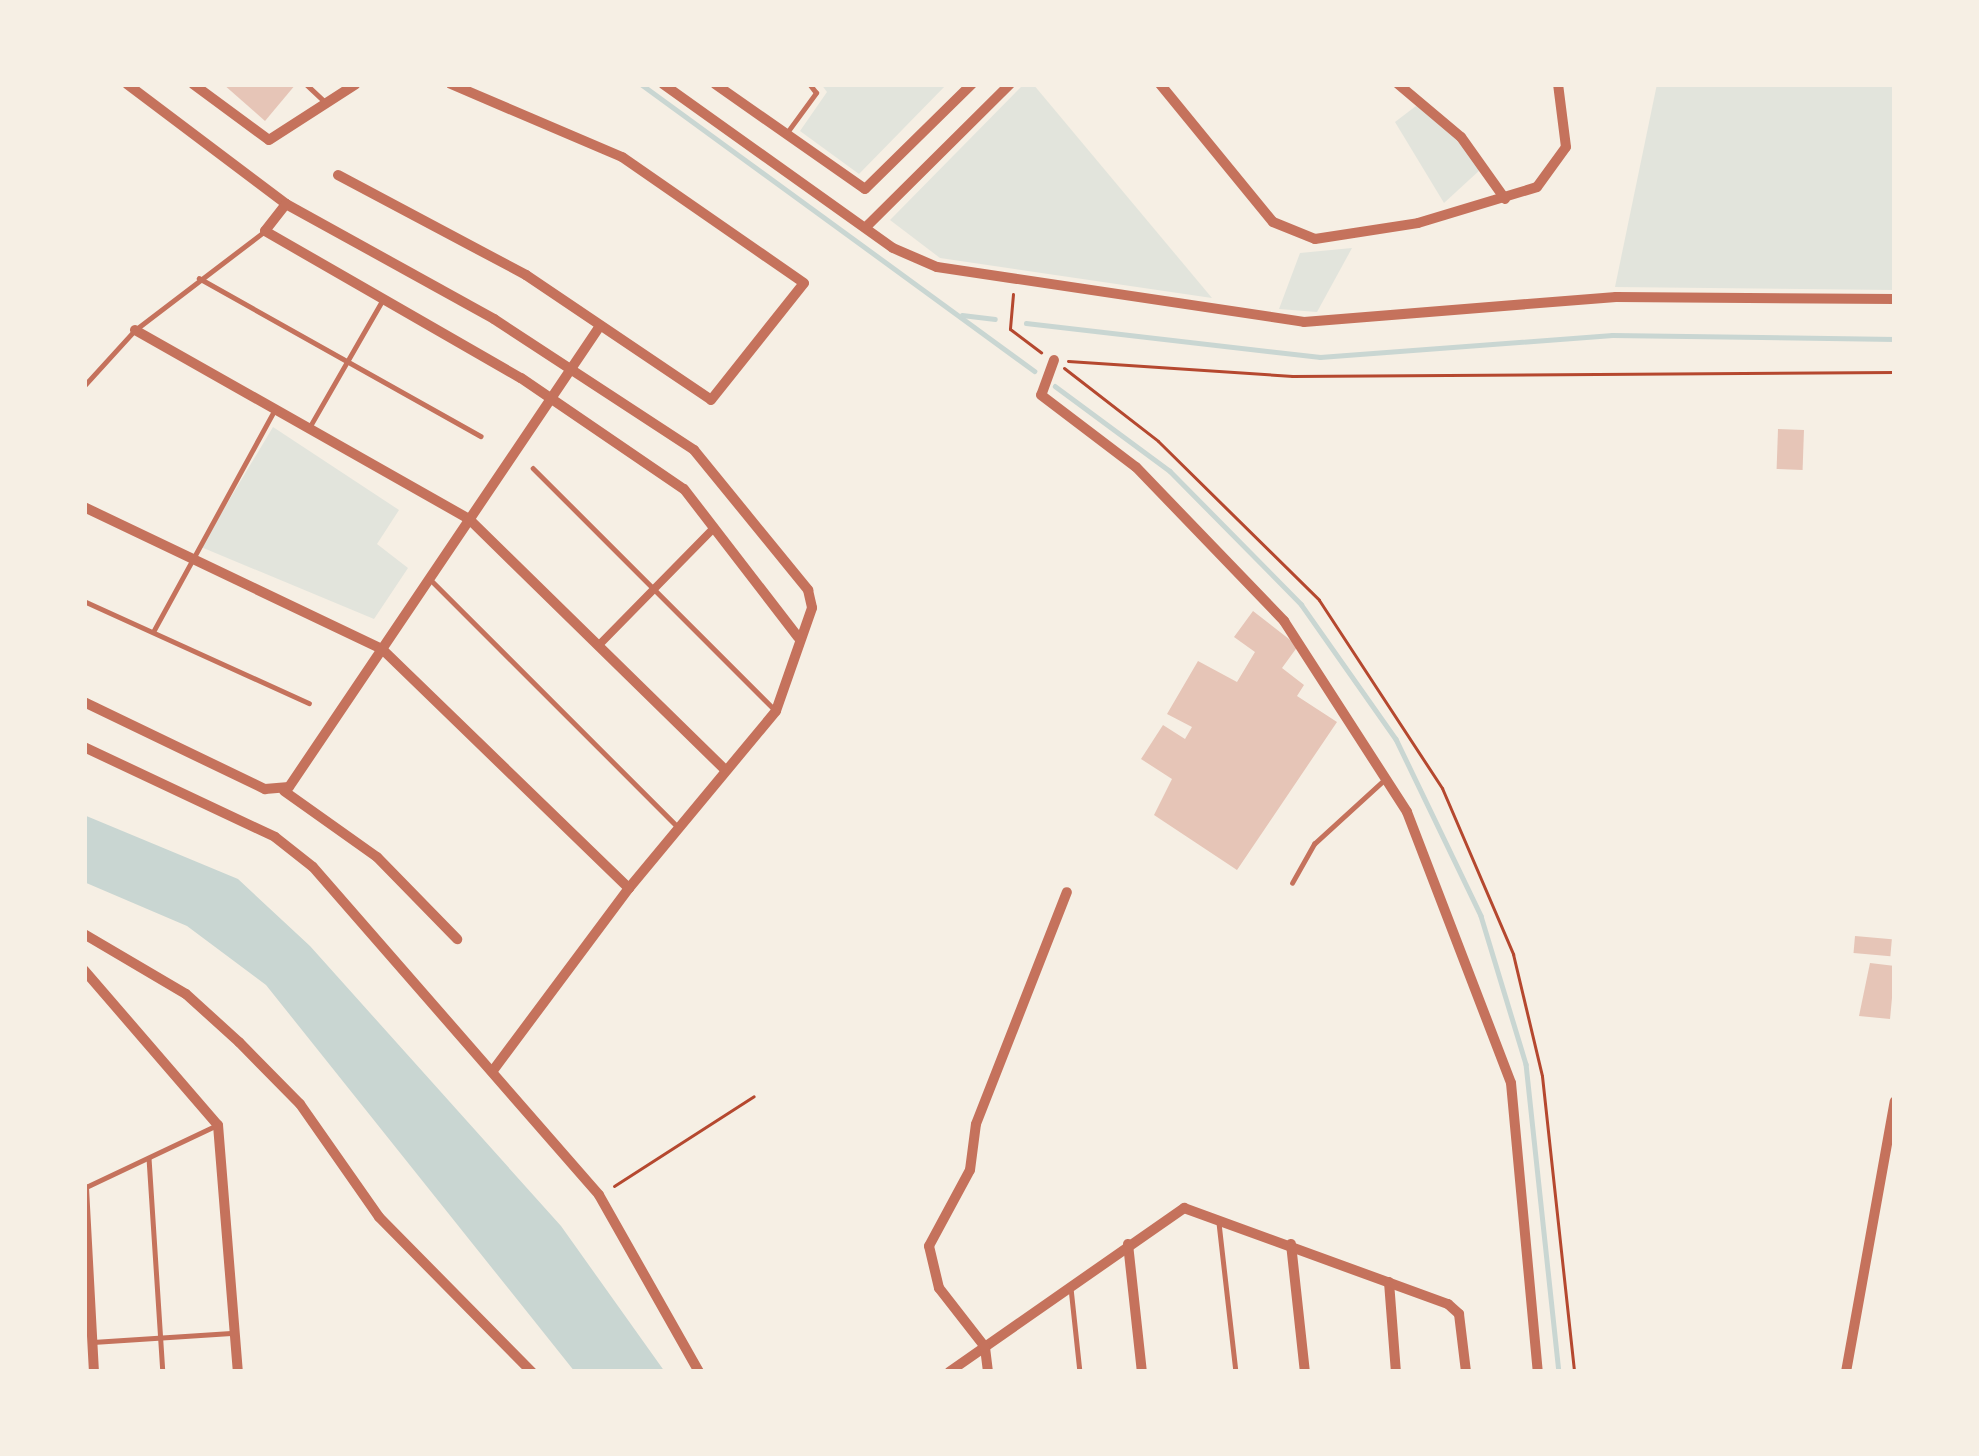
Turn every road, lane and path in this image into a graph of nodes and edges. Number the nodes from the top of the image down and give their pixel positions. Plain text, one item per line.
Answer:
1 (128, 84) edge
2 (193, 84) edge
3 (306, 84) edge
4 (356, 84) edge
5 (451, 84) edge
6 (663, 84) edge
7 (715, 84) edge
8 (809, 84) edge
9 (973, 84) edge
10 (1010, 84) edge
11 (1160, 84) edge
12 (1398, 84) edge
13 (1559, 84) edge
14 (330, 106) junction
15 (786, 134) junction
16 (338, 175) dead end
17 (1505, 199) junction
18 (286, 204) junction
19 (866, 227) junction
20 (265, 231) junction
21 (199, 278) junction
22 (1014, 280) junction
23 (385, 296) junction
24 (1895, 299) edge
25 (600, 326) junction
26 (135, 329) junction
27 (349, 359) junction
28 (1054, 360) junction
29 (571, 369) junction
30 (1895, 372) edge
31 (84, 386) edge
32 (551, 399) junction
33 (275, 408) junction
34 (309, 428) junction
35 (481, 436) dead end
36 (533, 468) dead end
37 (84, 507) edge
38 (469, 519) junction
39 (713, 528) junction
40 (188, 556) junction
41 (429, 579) junction
42 (653, 590) junction
43 (84, 601) edge
44 (153, 632) junction
45 (798, 637) junction
46 (597, 646) junction
47 (382, 649) junction
48 (84, 702) edge
49 (309, 703) dead end
50 (776, 711) junction
51 (84, 747) edge
52 (724, 769) junction
53 (1388, 778) junction
54 (284, 791) junction
55 (675, 824) junction
56 (1292, 883) dead end
57 (629, 888) junction
58 (1067, 892) dead end
59 (84, 934) edge
60 (457, 939) dead end
61 (84, 970) edge
62 (494, 1070) junction
63 (754, 1096) dead end
64 (1895, 1101) edge
65 (218, 1125) junction
66 (149, 1158) junction
67 (84, 1188) edge
68 (599, 1196) junction
69 (1219, 1216) junction
70 (1128, 1244) junction
71 (1291, 1244) junction
72 (1389, 1282) junction
73 (1070, 1284) junction
74 (237, 1333) junction
75 (161, 1335) junction
76 (93, 1342) junction
77 (985, 1347) junction
78 (94, 1372) edge
79 (164, 1372) edge
80 (238, 1372) edge
81 (532, 1372) edge
82 (699, 1372) edge
83 (949, 1372) edge
84 (988, 1372) edge
85 (1080, 1372) edge
86 (1142, 1372) edge
87 (1236, 1372) edge
88 (1306, 1372) edge
89 (1396, 1372) edge
90 (1466, 1372) edge
91 (1538, 1372) edge
92 (1846, 1372) edge

1 - 18 street
2 - 14 street
3 - 14 lane
4 - 14 street
5 - 25 street
6 - 19 street
7 - 15 street
8 - 15 lane
9 - 15 street
10 - 19 street
11 - 17 street
12 - 17 street
13 - 17 street
16 - 25 street
18 - 20 street
18 - 29 street
19 - 22 street
20 - 21 lane
20 - 23 street
21 - 26 lane
21 - 27 lane
22 - 24 street
22 - 28 path
23 - 27 lane
23 - 32 street
25 - 29 street
26 - 31 lane
26 - 33 street
27 - 34 lane
27 - 35 lane
28 - 30 path
28 - 53 street
29 - 32 street
29 - 45 street
32 - 38 street
32 - 39 street
33 - 34 street
33 - 40 lane
34 - 38 street
36 - 42 lane
37 - 40 street
38 - 41 street
38 - 46 street
39 - 42 street
39 - 45 street
40 - 44 lane
40 - 47 street
41 - 47 street
41 - 55 lane
42 - 46 street
42 - 50 lane
43 - 44 lane
44 - 49 lane
45 - 50 street
46 - 52 street
47 - 54 street
47 - 57 street
48 - 54 street
50 - 52 street
51 - 62 street
52 - 55 street
53 - 56 lane
53 - 91 street
54 - 60 street
55 - 57 street
57 - 62 street
58 - 77 street
59 - 81 street
61 - 65 street
62 - 68 street
63 - 68 path
64 - 92 street
65 - 66 lane
65 - 74 street
66 - 67 lane
66 - 75 lane
67 - 76 street
68 - 82 street
69 - 70 street
69 - 71 street
69 - 87 lane
70 - 73 street
70 - 86 street
71 - 72 street
71 - 88 street
72 - 89 street
72 - 90 street
73 - 77 street
73 - 85 lane
74 - 75 lane
74 - 80 street
75 - 76 lane
75 - 79 lane
76 - 78 street
77 - 83 street
77 - 84 street

